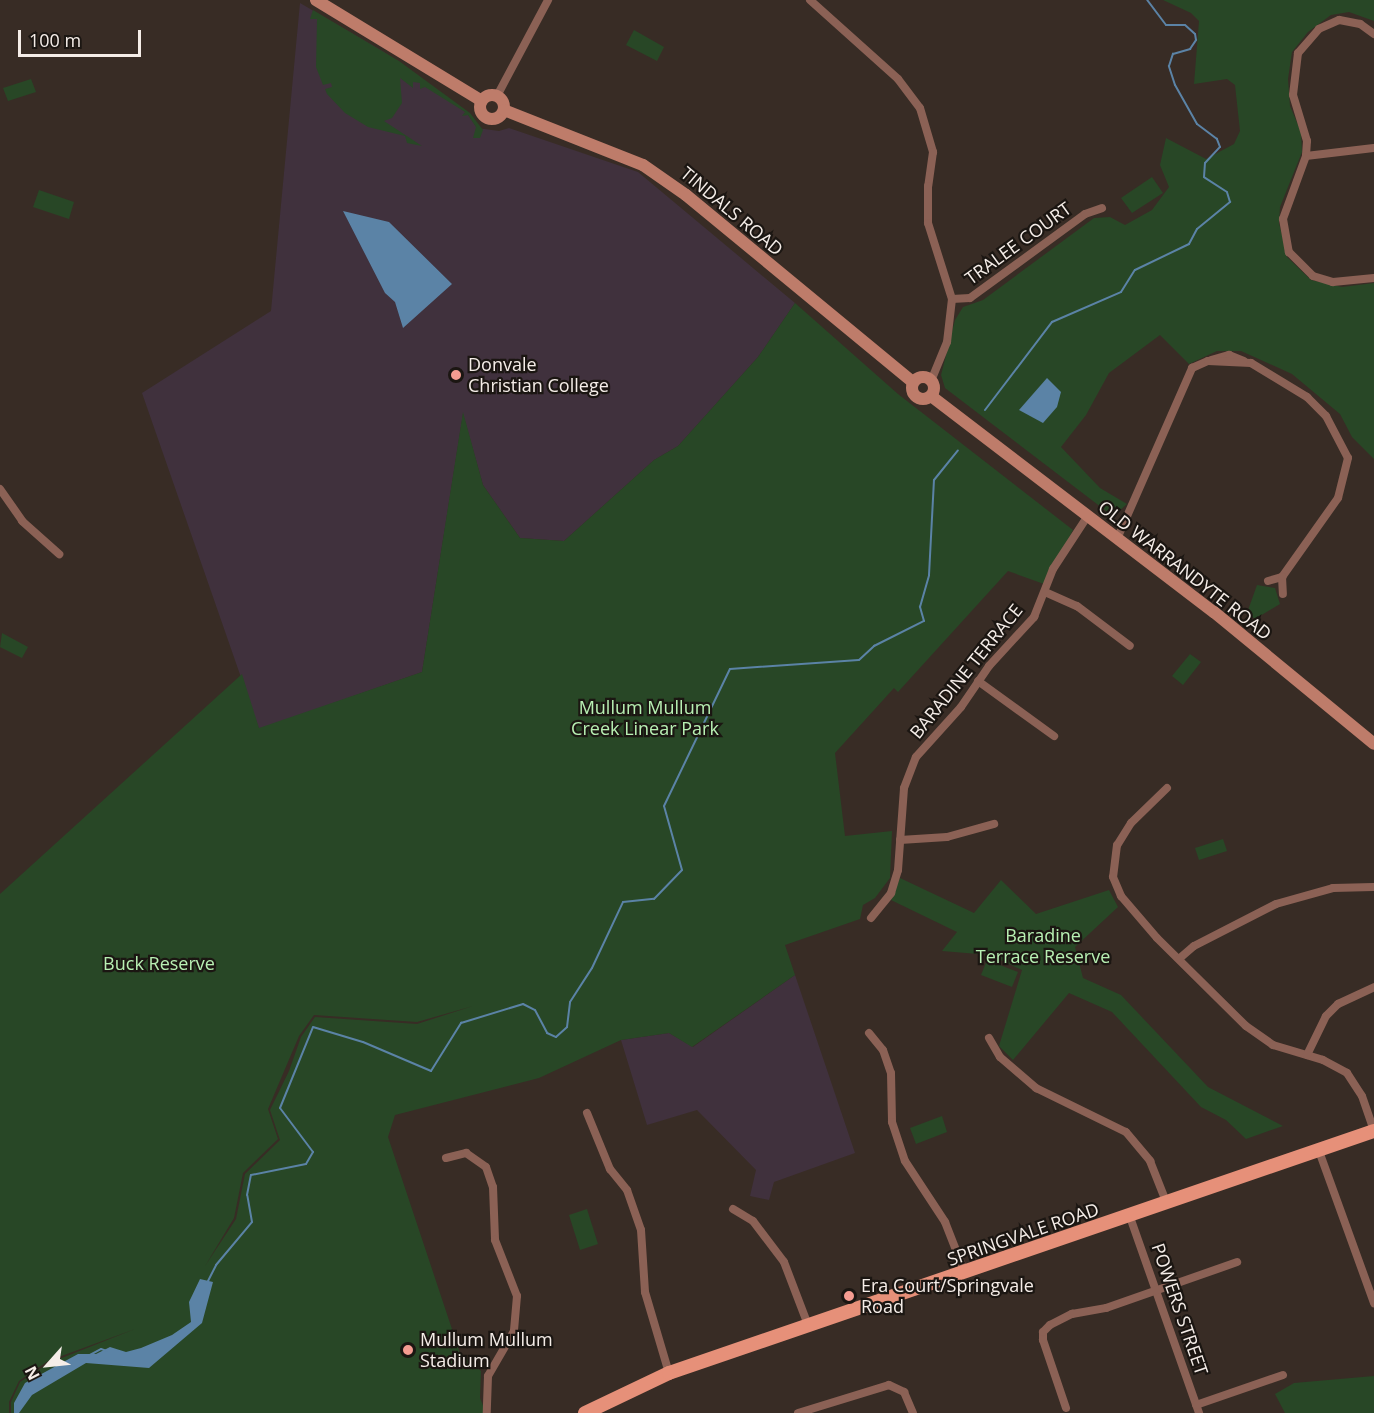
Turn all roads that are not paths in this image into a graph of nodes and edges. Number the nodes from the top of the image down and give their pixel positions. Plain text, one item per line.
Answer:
1 (316, 0) edge
2 (548, 0) edge
3 (810, 0) edge
4 (1374, 33) edge
5 (497, 96) junction
6 (482, 101) junction
7 (504, 110) junction
8 (1374, 148) edge
9 (1306, 156) junction
10 (1102, 208) dead end
11 (1374, 278) edge
12 (952, 298) junction
13 (931, 381) junction
14 (913, 382) junction
15 (931, 396) junction
16 (0, 489) edge
17 (1087, 517) junction
18 (1116, 539) junction
19 (59, 554) dead end
20 (1282, 577) junction
21 (1268, 581) dead end
22 (1045, 592) junction
23 (1282, 594) dead end
24 (1130, 646) dead end
25 (978, 681) junction
26 (1054, 736) dead end
27 (1374, 744) edge
28 (1167, 788) dead end
29 (994, 824) dead end
30 (900, 840) junction
31 (1373, 887) edge
32 (871, 918) dead end
33 (1180, 958) junction
34 (1374, 987) edge
35 (869, 1033) dead end
36 (989, 1038) dead end
37 (1307, 1055) junction
38 (587, 1113) dead end
39 (1374, 1131) edge
40 (1319, 1151) junction
41 (446, 1158) dead end
42 (1167, 1204) junction
43 (733, 1209) dead end
44 (1130, 1217) junction
45 (1237, 1262) dead end
46 (965, 1273) junction
47 (1157, 1290) junction
48 (1374, 1303) edge
49 (808, 1325) junction
50 (669, 1373) junction
51 (1283, 1375) dead end
52 (1066, 1408) dead end
53 (1197, 1409) edge
54 (487, 1413) edge
55 (585, 1413) edge
56 (798, 1413) edge
57 (913, 1413) edge

1 - 6 main road
2 - 5 street
3 - 12 street
4 - 9 street
5 - 6 main road
5 - 7 main road
6 - 7 main road
7 - 14 main road, TINDALS ROAD
8 - 9 street
9 - 11 street
10 - 12 street, TRALEE COURT
12 - 13 street
13 - 14 main road
13 - 15 main road
14 - 15 main road
15 - 17 main road, OLD WARRANDYTE ROAD
16 - 19 street
17 - 18 main road, OLD WARRANDYTE ROAD
17 - 22 street, BARADINE TERRACE
18 - 20 street
18 - 27 main road, OLD WARRANDYTE ROAD
20 - 21 street
20 - 23 street
22 - 24 street
22 - 25 street, BARADINE TERRACE
25 - 26 street
25 - 30 street, BARADINE TERRACE
28 - 33 street
29 - 30 street
30 - 32 street, BARADINE TERRACE
31 - 33 street
33 - 37 street
34 - 37 street
35 - 46 street
36 - 42 street
37 - 39 street
38 - 50 street
39 - 40 main road, SPRINGVALE ROAD
40 - 42 main road, SPRINGVALE ROAD
40 - 48 street
41 - 54 street
42 - 44 main road, SPRINGVALE ROAD
43 - 49 street
44 - 46 main road, SPRINGVALE ROAD
44 - 47 street, POWERS STREET
45 - 47 street
46 - 49 main road, SPRINGVALE ROAD
47 - 52 street
47 - 53 street, POWERS STREET
49 - 50 main road, SPRINGVALE ROAD
50 - 55 main road, SPRINGVALE ROAD
51 - 53 street
56 - 57 street

